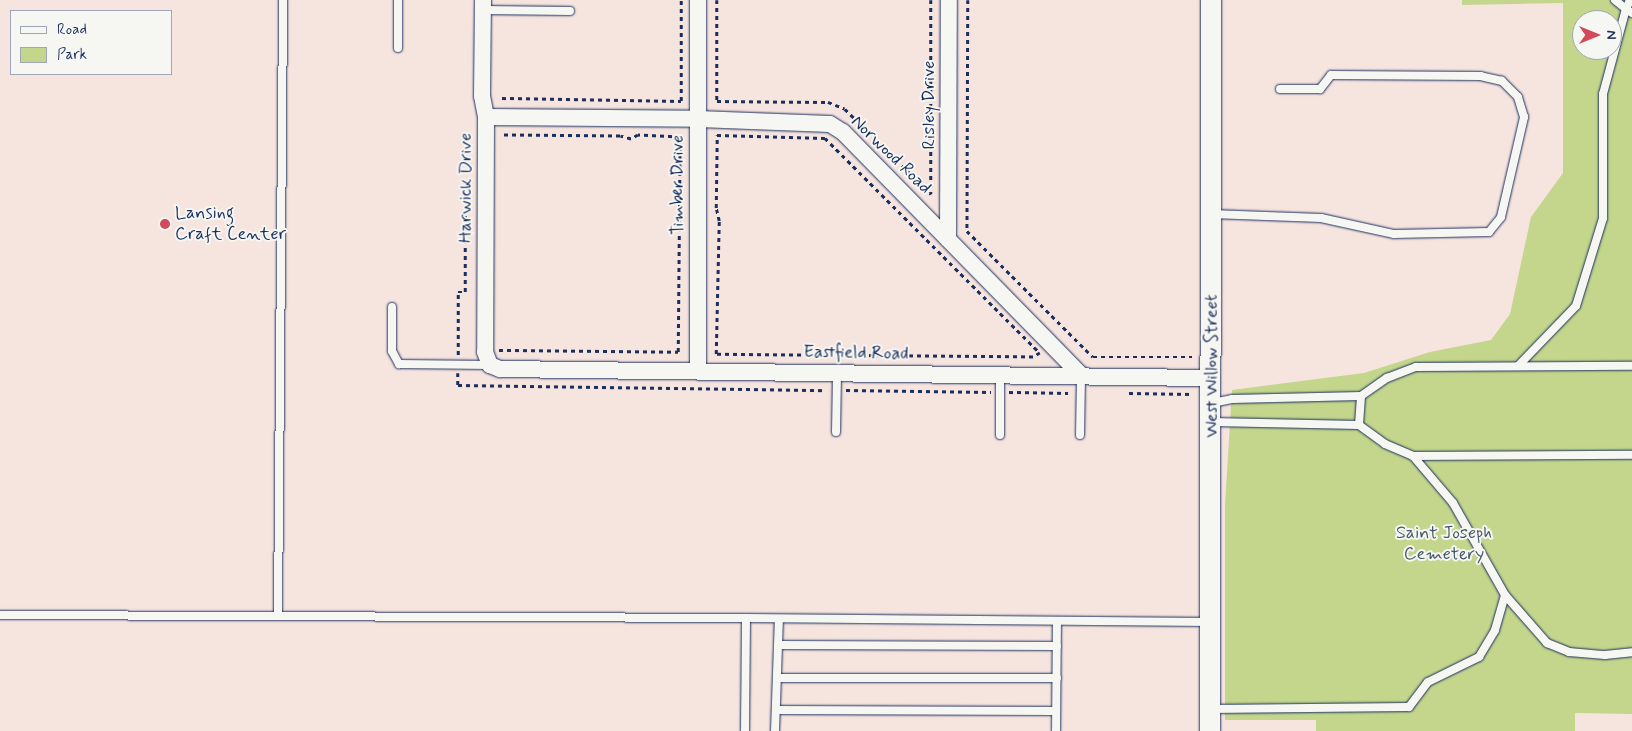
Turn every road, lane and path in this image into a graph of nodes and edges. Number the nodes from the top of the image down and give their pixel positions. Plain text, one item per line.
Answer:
1 (283, 0) edge
2 (398, 0) edge
3 (681, 0) edge
4 (698, 0) edge
5 (717, 0) edge
6 (931, 0) edge
7 (949, 0) edge
8 (968, 0) edge
9 (1211, 0) edge
10 (1615, 0) edge
11 (1630, 0) edge
12 (483, 5) edge
13 (570, 11) dead end
14 (1629, 11) edge
15 (398, 48) dead end
16 (1280, 89) dead end
17 (502, 98) dead end
18 (486, 117) junction
19 (698, 119) junction
20 (501, 135) dead end
21 (717, 135) joint
22 (1212, 214) junction
23 (948, 239) junction
24 (392, 307) dead end
25 (498, 341) dead end
26 (1192, 357) dead end
27 (1518, 366) junction
28 (1632, 366) edge
29 (495, 367) junction
30 (698, 371) junction
31 (837, 373) junction
32 (1000, 374) junction
33 (1081, 375) junction
34 (1212, 378) junction
35 (1361, 396) junction
36 (1212, 413) junction
37 (1359, 425) junction
38 (836, 432) dead end
39 (1000, 435) dead end
40 (1080, 435) dead end
41 (1632, 455) edge
42 (1413, 456) junction
43 (1505, 595) junction
44 (0, 615) edge
45 (278, 616) junction
46 (746, 618) junction
47 (779, 618) junction
48 (1057, 621) junction
49 (1210, 622) junction
50 (778, 645) junction
51 (1057, 646) junction
52 (1632, 652) edge
53 (777, 678) junction
54 (1057, 678) junction
55 (1210, 709) junction
56 (776, 710) junction
57 (1056, 711) junction
58 (744, 731) edge
59 (775, 731) edge
60 (1056, 731) edge
61 (1210, 731) edge

1 - 45 lane
2 - 15 lane
3 - 17 path
4 - 19 street, Timber Drive
5 - 6 path
7 - 23 street, Risley Drive
8 - 26 path
9 - 22 street, West Willow Street
10 - 14 lane
11 - 14 lane
12 - 13 lane
12 - 18 street, Harwick Drive
14 - 27 lane
16 - 22 lane
18 - 19 street, Norwood Road
18 - 29 street, Harwick Drive
19 - 23 street, Norwood Road
19 - 30 street, Timber Drive
20 - 25 path
21 - 21 path
22 - 34 street, West Willow Street
23 - 33 street, Norwood Road
24 - 29 lane
27 - 28 lane
27 - 35 lane
29 - 30 street, Eastfield Road
30 - 31 street, Eastfield Road
31 - 32 street, Eastfield Road
31 - 38 lane
32 - 33 street, Eastfield Road
32 - 39 lane
33 - 34 street, Eastfield Road
33 - 40 lane
34 - 36 street, West Willow Street
35 - 36 lane
35 - 37 lane
36 - 37 lane
36 - 49 street, West Willow Street
37 - 42 lane
41 - 42 lane
42 - 43 lane
43 - 52 lane
43 - 55 lane
44 - 45 lane
45 - 46 lane
46 - 47 lane
46 - 58 lane
47 - 48 lane
47 - 50 lane
48 - 49 lane
48 - 51 lane
49 - 55 street, West Willow Street
50 - 51 lane
50 - 53 lane
51 - 54 lane
53 - 54 lane
53 - 56 lane
54 - 57 lane
55 - 61 street, West Willow Street
56 - 57 lane
56 - 59 lane
57 - 60 lane

